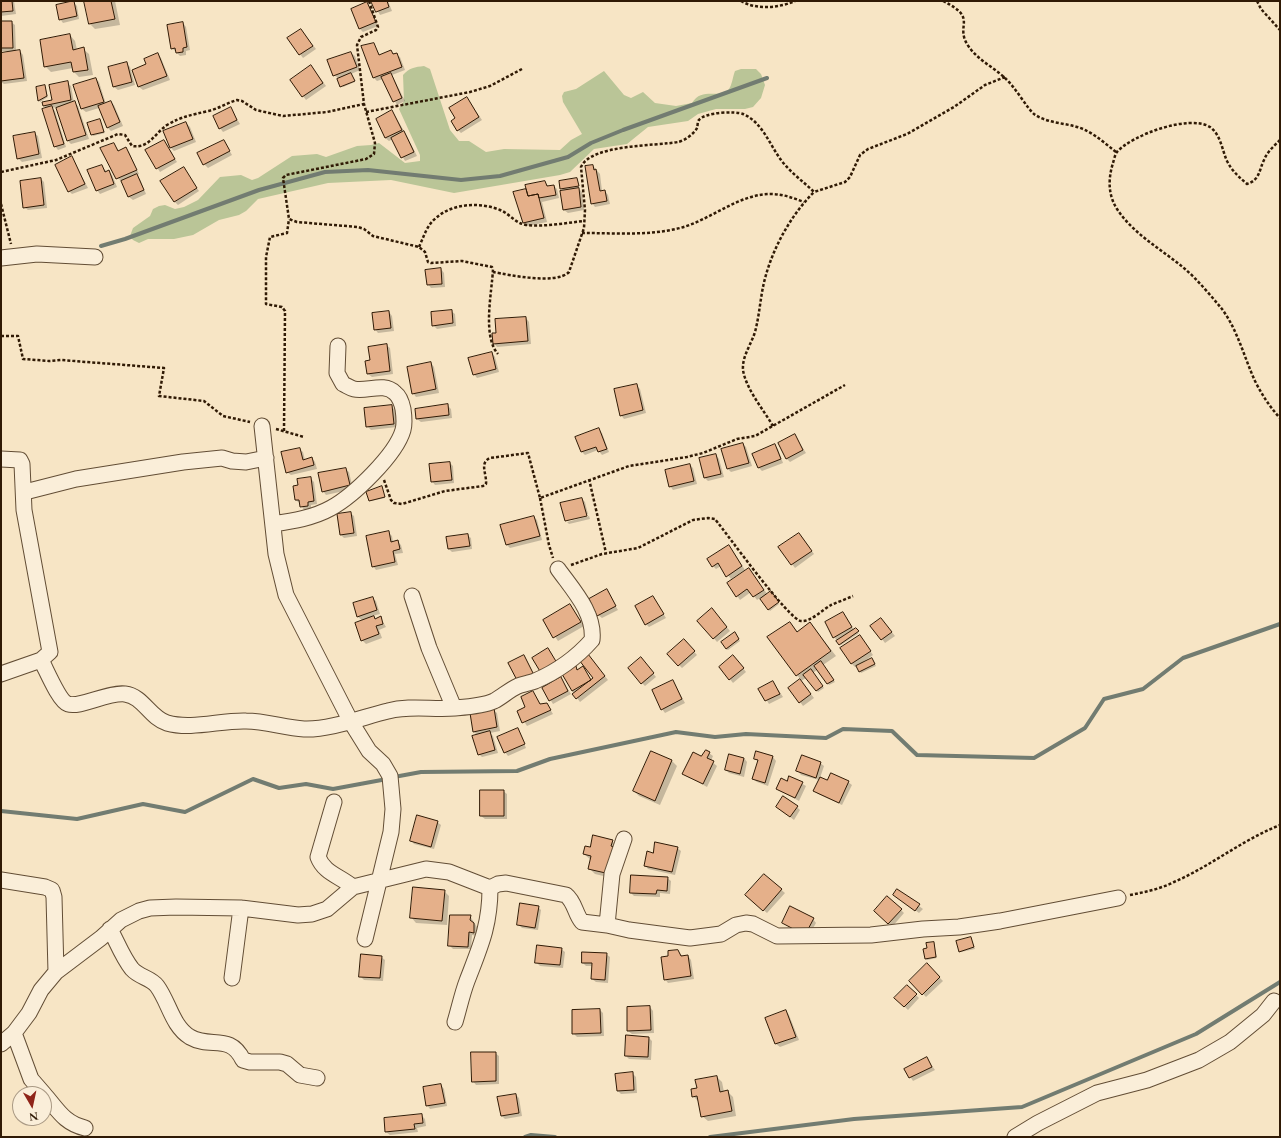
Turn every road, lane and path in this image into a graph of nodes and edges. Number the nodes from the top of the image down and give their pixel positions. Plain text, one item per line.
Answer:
1 (369, 1) edge
2 (741, 1) edge
3 (795, 1) edge
4 (943, 1) edge
5 (1257, 1) edge
6 (1280, 30) edge
7 (522, 69) dead end
8 (1004, 77) junction
9 (364, 104) junction
10 (366, 112) junction
11 (1280, 140) edge
12 (1116, 152) junction
13 (1, 172) edge
14 (814, 192) junction
15 (804, 202) junction
16 (1, 204) edge
17 (289, 219) junction
18 (584, 221) junction
19 (582, 233) junction
20 (419, 246) junction
21 (7, 257) edge
22 (95, 257) dead end
23 (493, 272) junction
24 (1, 336) edge
25 (338, 346) dead end
26 (498, 354) dead end
27 (845, 384) dead end
28 (1280, 418) edge
29 (262, 426) junction
30 (773, 426) junction
31 (284, 431) junction
32 (304, 437) dead end
33 (266, 458) junction
34 (1, 459) edge
35 (380, 464) junction
36 (589, 479) junction
37 (25, 492) junction
38 (540, 498) junction
39 (273, 524) junction
40 (606, 553) junction
41 (558, 569) junction
42 (412, 596) dead end
43 (853, 596) dead end
44 (41, 660) junction
45 (1, 674) edge
46 (454, 708) junction
47 (351, 722) junction
48 (334, 802) dead end
49 (1280, 825) edge
50 (624, 839) dead end
51 (1, 880) edge
52 (378, 880) junction
53 (353, 887) junction
54 (490, 888) junction
55 (1118, 898) joint
56 (241, 908) junction
57 (607, 925) junction
58 (110, 929) junction
59 (365, 939) dead end
60 (56, 972) junction
61 (232, 978) dead end
62 (1274, 1001) dead end
63 (455, 1022) dead end
64 (14, 1033) junction
65 (1, 1044) edge
66 (317, 1078) dead end
67 (37, 1086) edge
68 (52, 1104) edge
69 (85, 1128) dead end
70 (1015, 1137) edge

1 - 9 path
2 - 3 path
4 - 8 path
5 - 6 path
7 - 10 path
8 - 12 path
8 - 14 path
9 - 10 path
9 - 13 path
10 - 17 path
11 - 12 path
12 - 28 path
14 - 15 path
14 - 18 path
15 - 19 path
15 - 30 path
16 - 21 path
17 - 20 path
17 - 31 path
18 - 19 path
18 - 20 path
19 - 23 path
20 - 23 path
21 - 22 street
23 - 26 path
24 - 29 path
25 - 35 street
27 - 30 path
29 - 31 path
29 - 33 street
30 - 36 path
31 - 32 path
33 - 37 street
33 - 39 street
34 - 37 street
35 - 38 path
35 - 39 street
36 - 38 path
36 - 40 path
37 - 44 street
38 - 41 path
39 - 47 street
40 - 41 path
40 - 43 path
41 - 46 street
42 - 46 street
44 - 45 street
44 - 47 street
46 - 47 street
47 - 52 street
48 - 53 street
49 - 55 path
50 - 57 street
51 - 60 street
52 - 53 street
52 - 54 street
52 - 59 street
53 - 56 street
54 - 57 street
54 - 63 street
55 - 57 street
56 - 58 street
56 - 61 street
58 - 60 street
58 - 66 street
60 - 64 street
62 - 70 street
64 - 65 street
64 - 67 street
68 - 69 street

